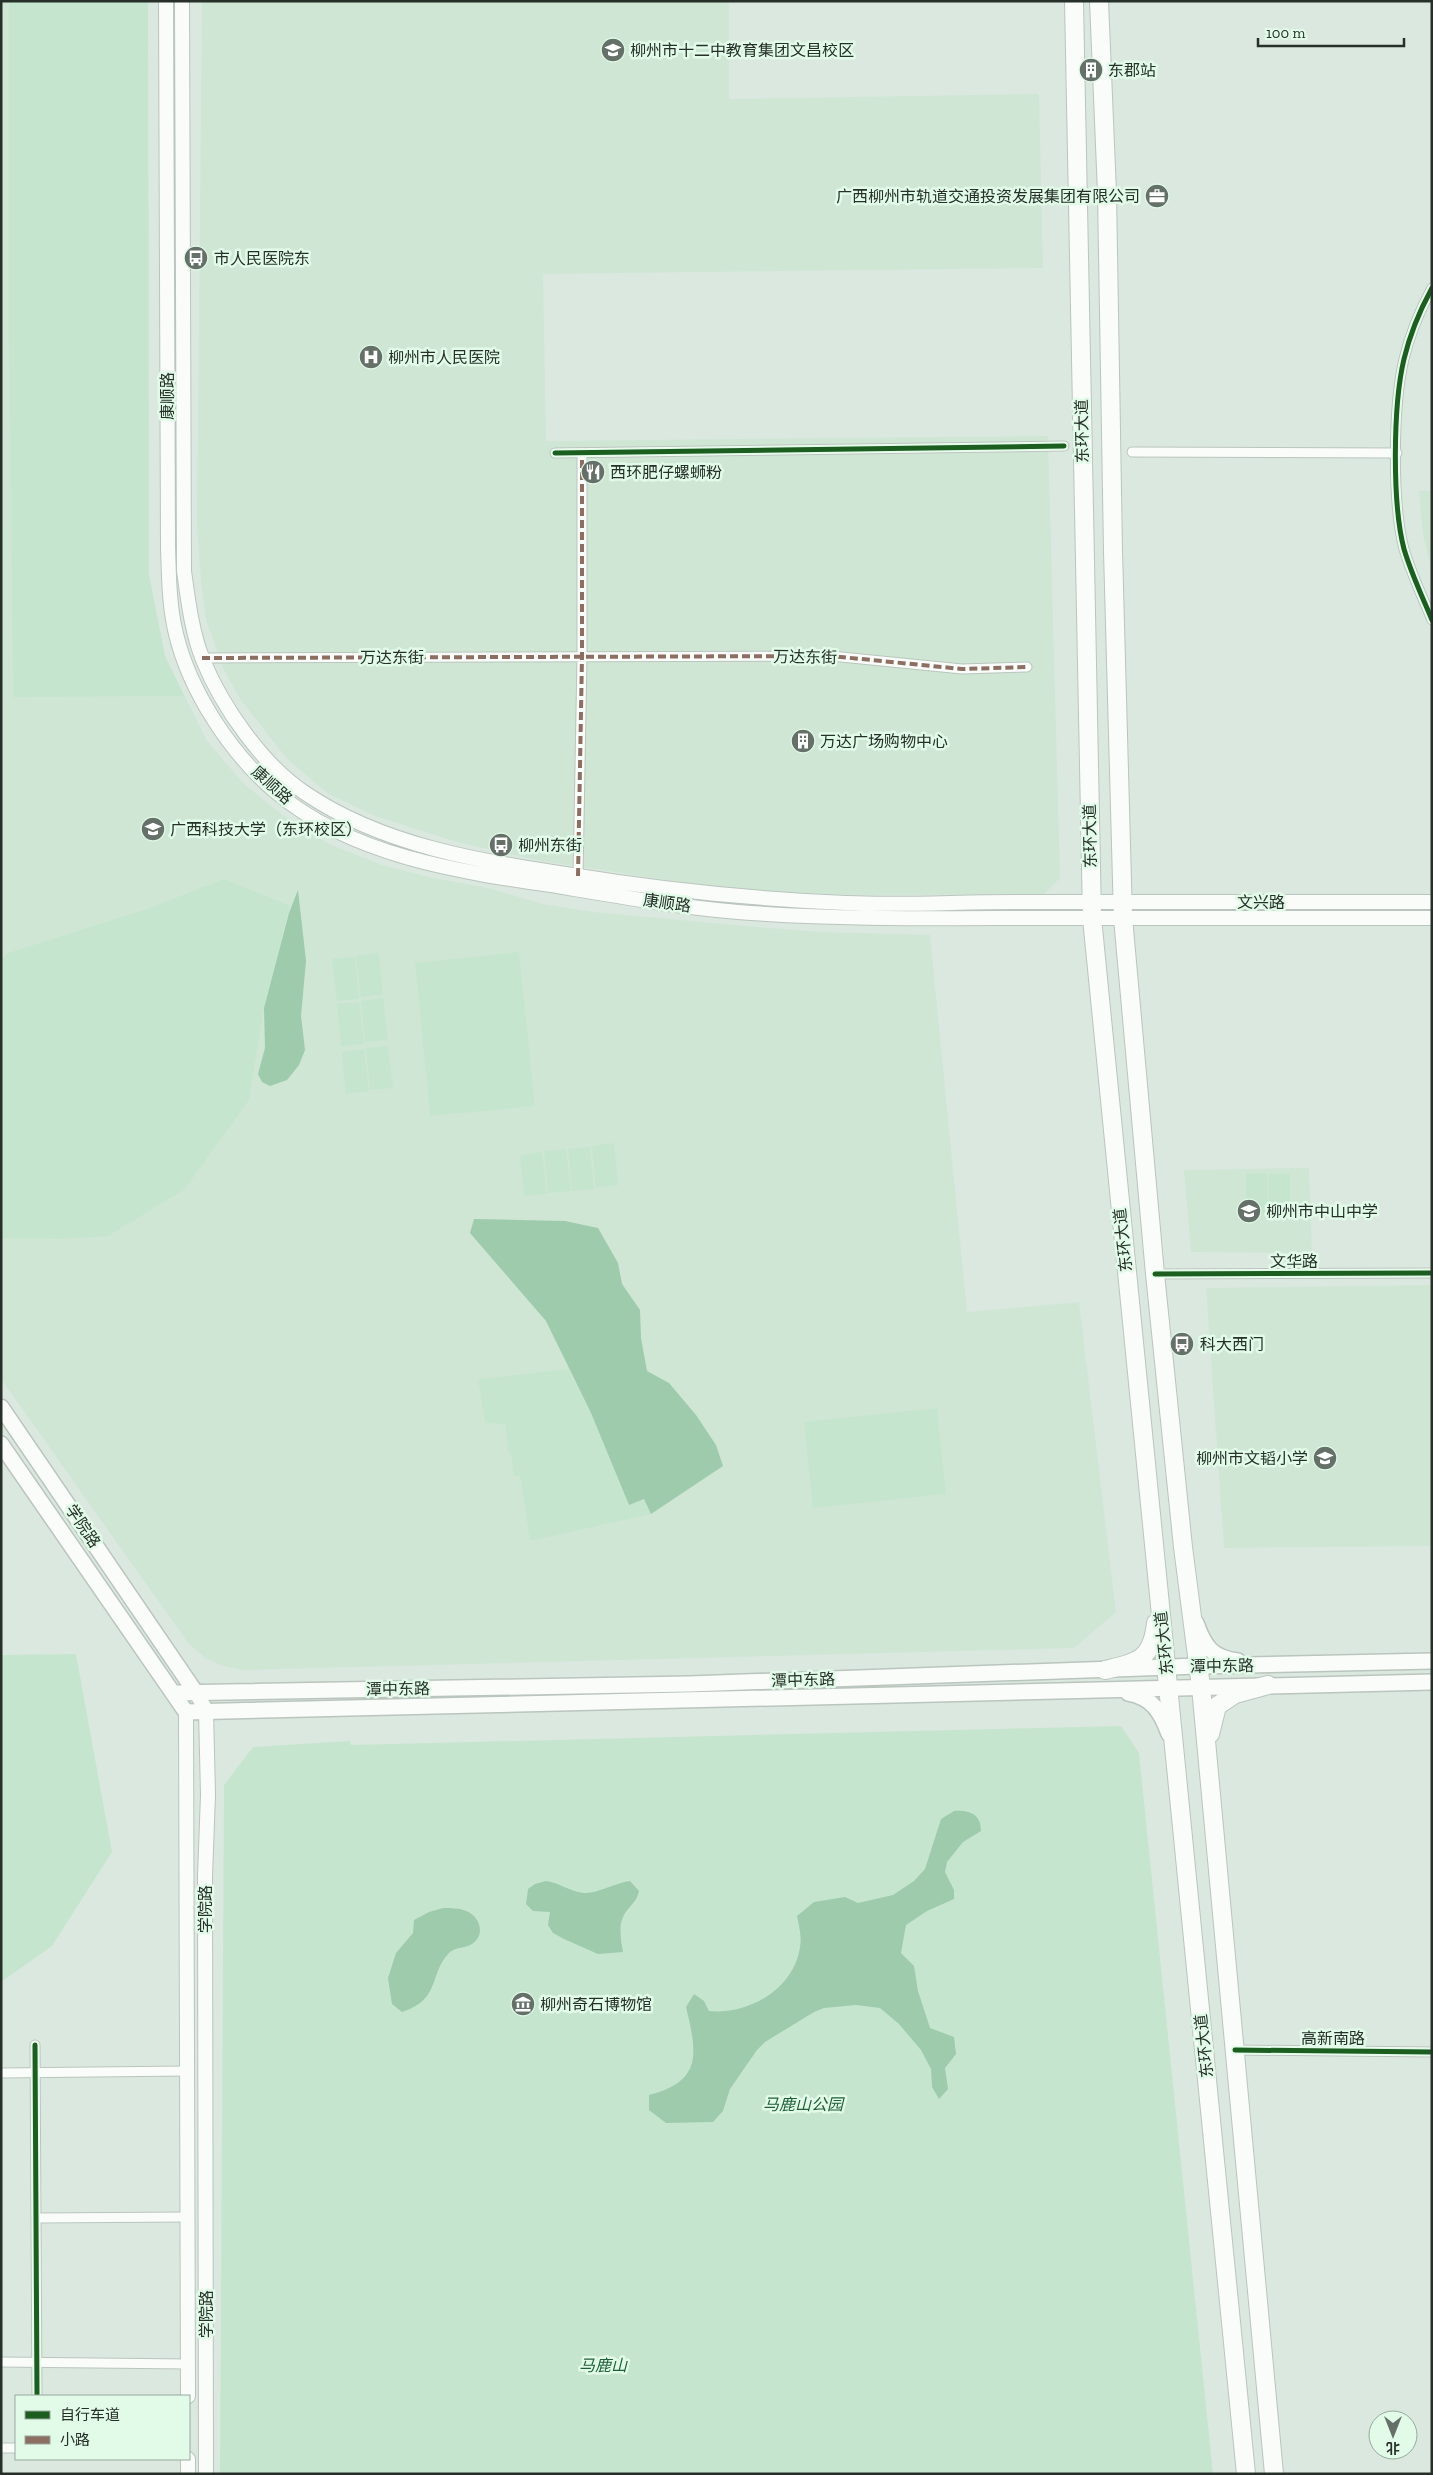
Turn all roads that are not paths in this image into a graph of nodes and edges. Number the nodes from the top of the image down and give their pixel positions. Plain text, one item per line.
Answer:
1 (166, 1) edge
2 (182, 1) edge
3 (1074, 1) edge
4 (1099, 1) edge
5 (1432, 288) edge
6 (1064, 446) dead end
7 (1132, 452) dead end
8 (1397, 452) junction
9 (555, 453) dead end
10 (582, 453) junction
11 (1432, 620) edge
12 (582, 656) junction
13 (202, 658) junction
14 (1027, 667) dead end
15 (578, 876) junction
16 (1432, 902) edge
17 (1091, 910) junction
18 (1122, 910) junction
19 (1432, 918) edge
20 (1432, 1273) edge
21 (1155, 1274) junction
22 (1, 1407) edge
23 (1, 1444) edge
24 (1159, 1595) junction
25 (1191, 1610) junction
26 (1432, 1662) edge
27 (1264, 1665) junction
28 (1198, 1666) junction
29 (1166, 1668) junction
30 (1105, 1670) junction
31 (1432, 1682) edge
32 (1268, 1685) junction
33 (1201, 1687) junction
34 (1169, 1688) junction
35 (1104, 1689) junction
36 (173, 1693) junction
37 (196, 1693) junction
38 (206, 1710) junction
39 (186, 1712) junction
40 (1176, 1755) junction
41 (1207, 1759) junction
42 (35, 2045) dead end
43 (1235, 2050) junction
44 (1432, 2052) edge
45 (35, 2072) junction
46 (187, 2072) junction
47 (1, 2074) edge
48 (187, 2217) junction
49 (37, 2218) junction
50 (1, 2362) edge
51 (37, 2363) junction
52 (188, 2364) junction
53 (37, 2395) edge
54 (188, 2395) edge
55 (1, 2448) edge
56 (15, 2448) edge
57 (188, 2460) edge
58 (188, 2474) edge
59 (206, 2474) edge
60 (1246, 2474) edge
61 (1274, 2474) edge

1 - 17 main road, 康顺路
2 - 13 main road, 康顺路
3 - 17 highway, 东环大道
4 - 18 highway, 东环大道
5 - 8 street
6 - 10 street
7 - 8 street
8 - 11 street
9 - 10 street
10 - 12 street
12 - 13 street, 万达东街
12 - 14 street, 万达东街
12 - 15 street
13 - 15 main road, 康顺路
15 - 17 main road, 康顺路
16 - 18 main road, 文兴路
17 - 18 main road, 文兴路
17 - 24 highway, 东环大道
18 - 19 main road, 文兴路
18 - 21 highway, 东环大道
20 - 21 street, 文华路
21 - 25 highway, 东环大道
22 - 37 main road, 学院路
23 - 36 main road, 学院路
24 - 29 highway, 东环大道
24 - 30 highway
25 - 27 main road
25 - 28 highway, 东环大道
26 - 27 main road, 潭中东路
27 - 28 main road, 潭中东路
28 - 29 main road, 潭中东路
28 - 33 highway, 东环大道
29 - 30 main road, 潭中东路
29 - 34 highway, 东环大道
30 - 37 main road, 潭中东路
31 - 32 main road, 潭中东路
32 - 33 main road, 潭中东路
32 - 41 highway
33 - 34 main road, 潭中东路
33 - 41 highway, 东环大道
34 - 35 main road, 潭中东路
34 - 40 highway, 东环大道
35 - 38 main road, 潭中东路
35 - 40 main road
36 - 37 main road, 潭中东路
36 - 39 main road, 学院路
37 - 38 main road, 学院路
38 - 39 main road, 潭中东路
38 - 59 main road, 学院路
39 - 46 main road, 学院路
40 - 60 highway, 东环大道
41 - 43 highway, 东环大道
42 - 45 street
43 - 44 street, 高新南路
43 - 61 highway, 东环大道
45 - 46 street
45 - 47 street
45 - 49 street
46 - 48 main road, 学院路
48 - 49 street
48 - 52 main road, 学院路
49 - 51 street
50 - 51 street
51 - 52 street
51 - 53 street
52 - 54 main road, 学院路
55 - 56 street
57 - 58 main road

